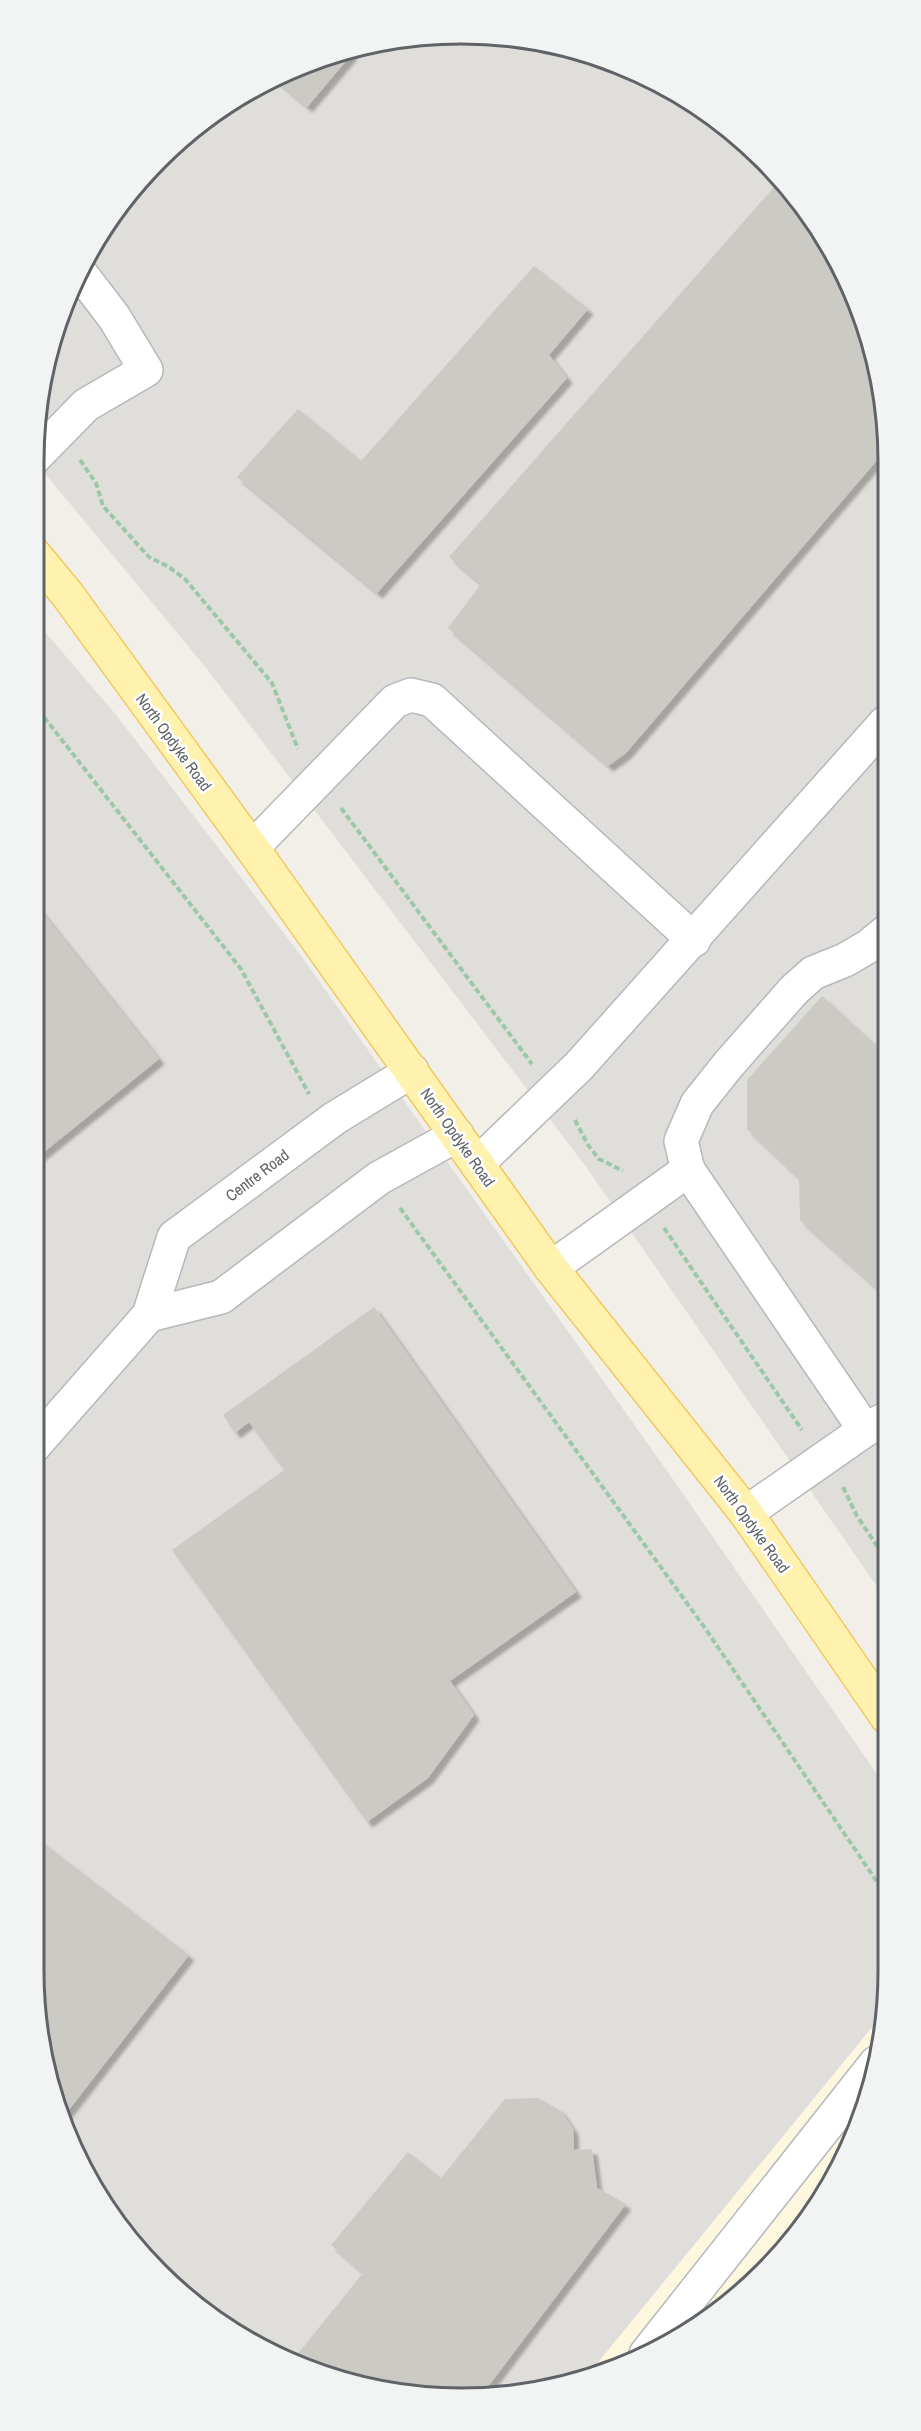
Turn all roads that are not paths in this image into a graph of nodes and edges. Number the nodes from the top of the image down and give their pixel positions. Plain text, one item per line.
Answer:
1 (85, 280) edge
2 (44, 448) edge
3 (44, 566) edge
4 (878, 731) edge
5 (252, 848) junction
6 (878, 939) edge
7 (694, 940) junction
8 (411, 1071) junction
9 (457, 1135) junction
10 (477, 1164) junction
11 (688, 1170) junction
12 (551, 1268) junction
13 (149, 1315) junction
14 (876, 1424) edge
15 (44, 1434) edge
16 (746, 1513) junction
17 (878, 1704) edge
18 (862, 2080) edge
19 (660, 2337) edge

1 - 2 street
3 - 5 main road, North Opdyke Road
4 - 7 street
5 - 7 street
5 - 8 main road, North Opdyke Road
6 - 11 street
7 - 10 street
8 - 9 main road, North Opdyke Road
8 - 13 street, Centre Road
9 - 10 main road, North Opdyke Road
9 - 13 street
10 - 12 main road, North Opdyke Road
11 - 12 street
11 - 14 street
12 - 16 main road, North Opdyke Road
13 - 15 street, Centre Road
14 - 16 street
16 - 17 main road, North Opdyke Road
18 - 19 street

